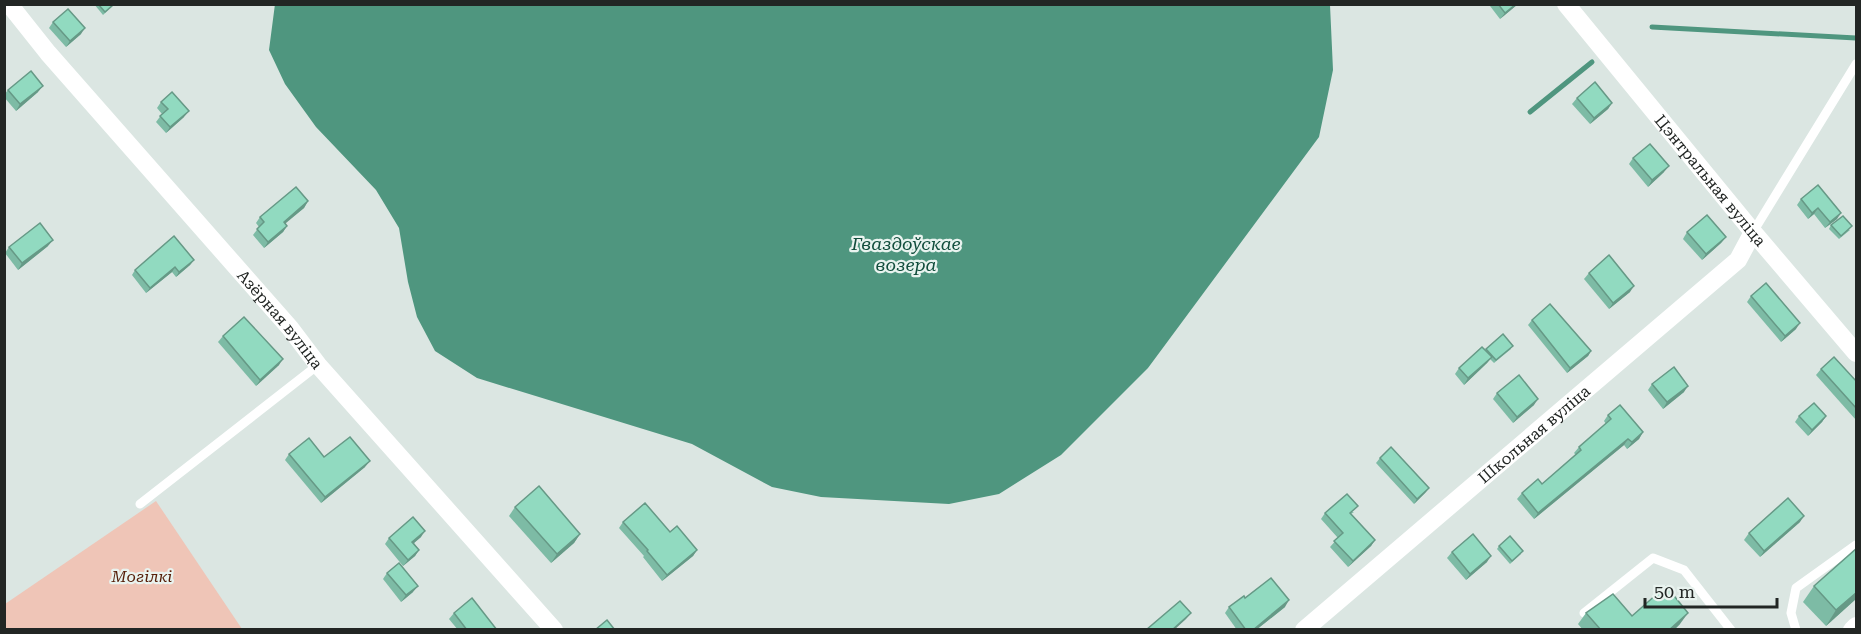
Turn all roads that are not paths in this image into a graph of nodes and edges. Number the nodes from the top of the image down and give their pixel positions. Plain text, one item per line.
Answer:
1 (9, 4) edge
2 (1566, 4) edge
3 (1857, 64) edge
4 (1753, 232) junction
5 (1857, 353) edge
6 (318, 365) junction
7 (140, 504) dead end
8 (1857, 545) edge
9 (1584, 614) edge
10 (1857, 626) edge
11 (554, 630) edge
12 (1304, 630) edge
13 (1731, 630) edge
14 (1796, 630) edge
15 (1852, 630) edge

1 - 6 street, Азёрная вуліца
2 - 4 street, Цэнтральная вуліца
3 - 4 lane
4 - 5 street, Цэнтральная вуліца
4 - 12 street, Школьная вуліца
6 - 7 lane
6 - 11 street, Азёрная вуліца
8 - 14 lane
9 - 13 lane
10 - 15 street

